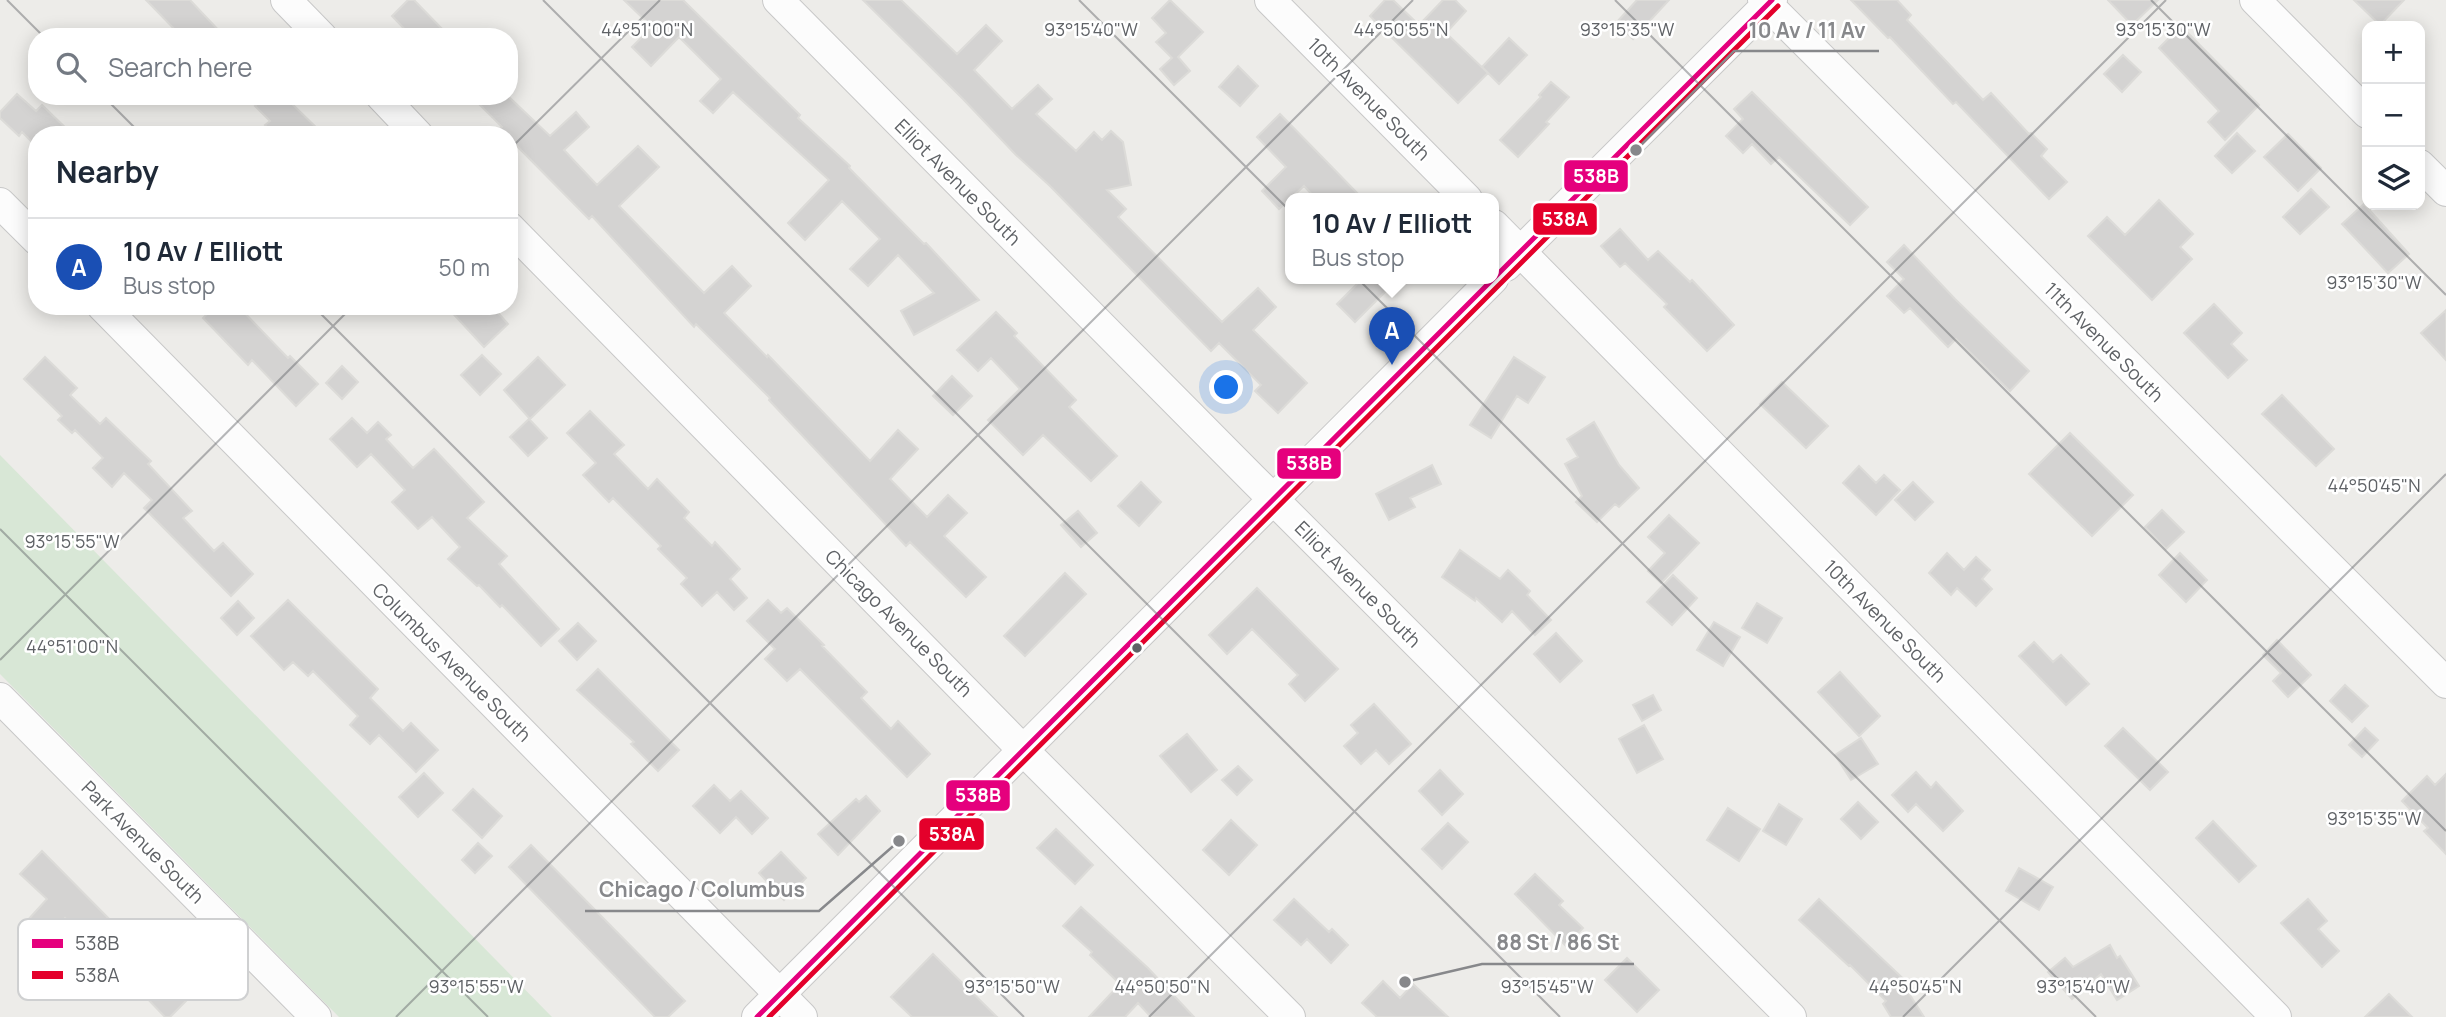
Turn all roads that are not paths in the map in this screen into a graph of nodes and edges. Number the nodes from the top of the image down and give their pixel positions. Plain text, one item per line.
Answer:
1 (286, 0) edge
2 (778, 0) edge
3 (1270, 0) edge
4 (2255, 0) edge
5 (1767, 1) edge
6 (313, 28) edge
7 (390, 105) edge
8 (2362, 108) edge
9 (409, 126) edge
10 (2425, 170) edge
11 (2446, 191) edge
12 (1461, 193) edge
13 (0, 203) edge
14 (28, 231) edge
15 (1499, 231) edge
16 (518, 236) edge
17 (1520, 252) junction
18 (1499, 273) edge
19 (1488, 284) edge
20 (111, 315) edge
21 (1274, 500) junction
22 (2446, 683) edge
23 (0, 698) edge
24 (1023, 750) junction
25 (219, 919) edge
26 (248, 948) edge
27 (779, 995) junction
28 (316, 1017) edge
29 (757, 1017) edge
30 (802, 1017) edge
31 (1290, 1017) edge
32 (1791, 1017) edge
33 (2276, 1017) edge

1 - 6 street
2 - 21 street, Elliot Avenue South
3 - 12 street, 10th Avenue South
4 - 8 street
5 - 17 street
5 - 22 street, 11th Avenue South
7 - 9 street
10 - 11 street
13 - 14 street
15 - 17 street, 10th Avenue South
16 - 24 street, Chicago Avenue South
17 - 18 street
17 - 33 street, 10th Avenue South
19 - 21 street
20 - 27 street, Columbus Avenue South
21 - 24 street
21 - 32 street, Elliot Avenue South
23 - 25 street, Park Avenue South
24 - 27 street
24 - 31 street, Chicago Avenue South
26 - 28 street, Park Avenue South
27 - 29 street
27 - 30 street, Columbus Avenue South

